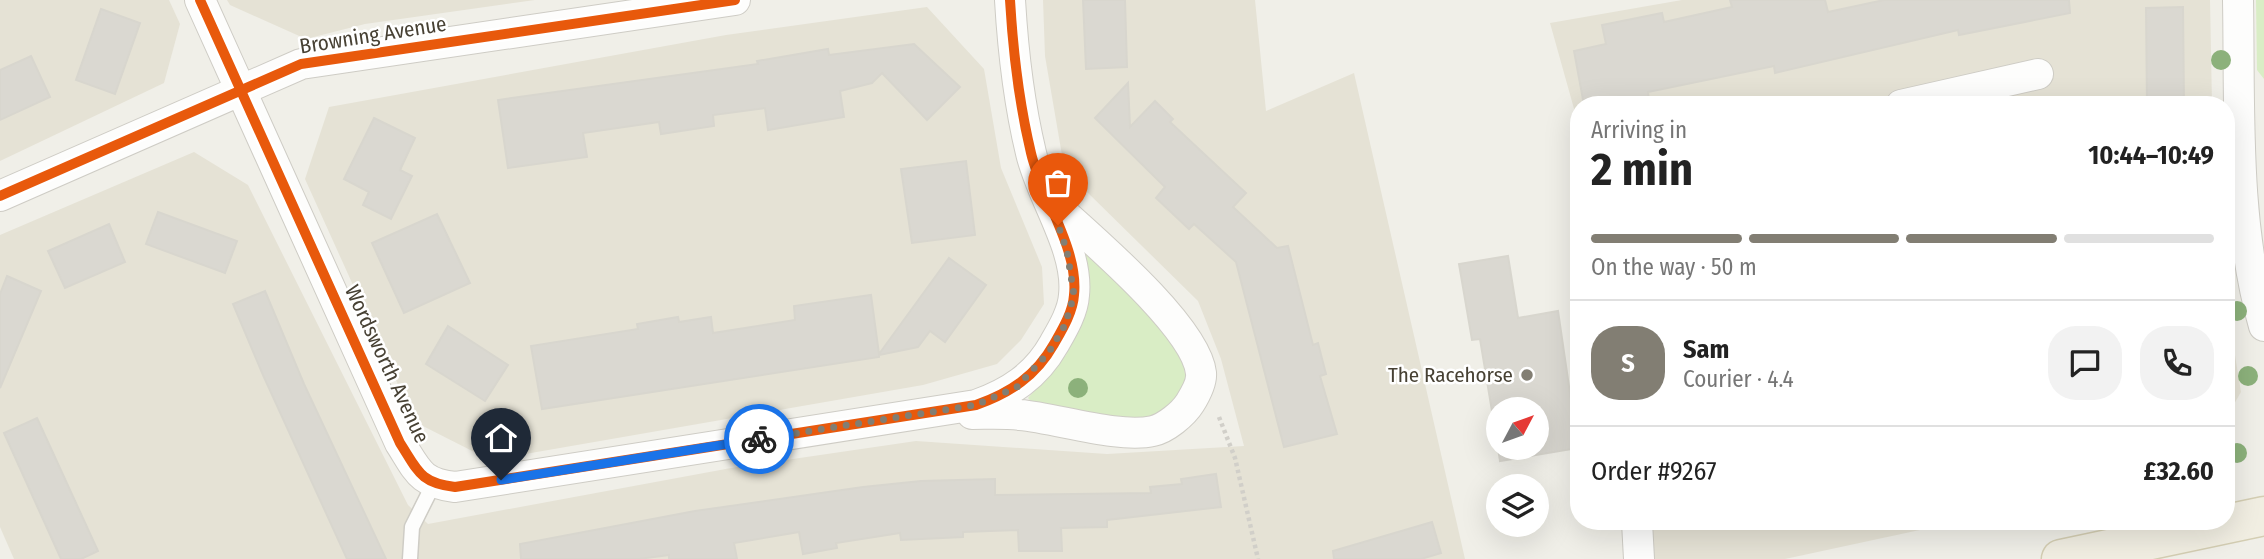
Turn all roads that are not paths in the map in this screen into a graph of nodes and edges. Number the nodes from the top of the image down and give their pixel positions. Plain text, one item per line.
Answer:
1 (200, 0) edge
2 (734, 0) edge
3 (1010, 0) edge
4 (2238, 0) edge
5 (2038, 74) dead end
6 (242, 89) junction
7 (1948, 96) edge
8 (2252, 143) edge
9 (0, 196) edge
10 (1048, 199) junction
11 (2264, 326) edge
12 (938, 413) junction
13 (433, 485) junction
14 (2264, 516) edge
15 (2235, 522) edge
16 (1637, 530) edge
17 (2198, 530) edge
18 (410, 559) edge
19 (1639, 559) edge
20 (2061, 559) edge

1 - 6 street, Wordsworth Avenue
2 - 6 street, Browning Avenue
3 - 10 street
4 - 8 street
5 - 7 street
6 - 9 street, Browning Avenue
6 - 13 street, Wordsworth Avenue
8 - 11 street
10 - 12 street
10 - 12 street
12 - 13 street
13 - 18 lane
14 - 15 main road
16 - 19 street
17 - 20 main road

